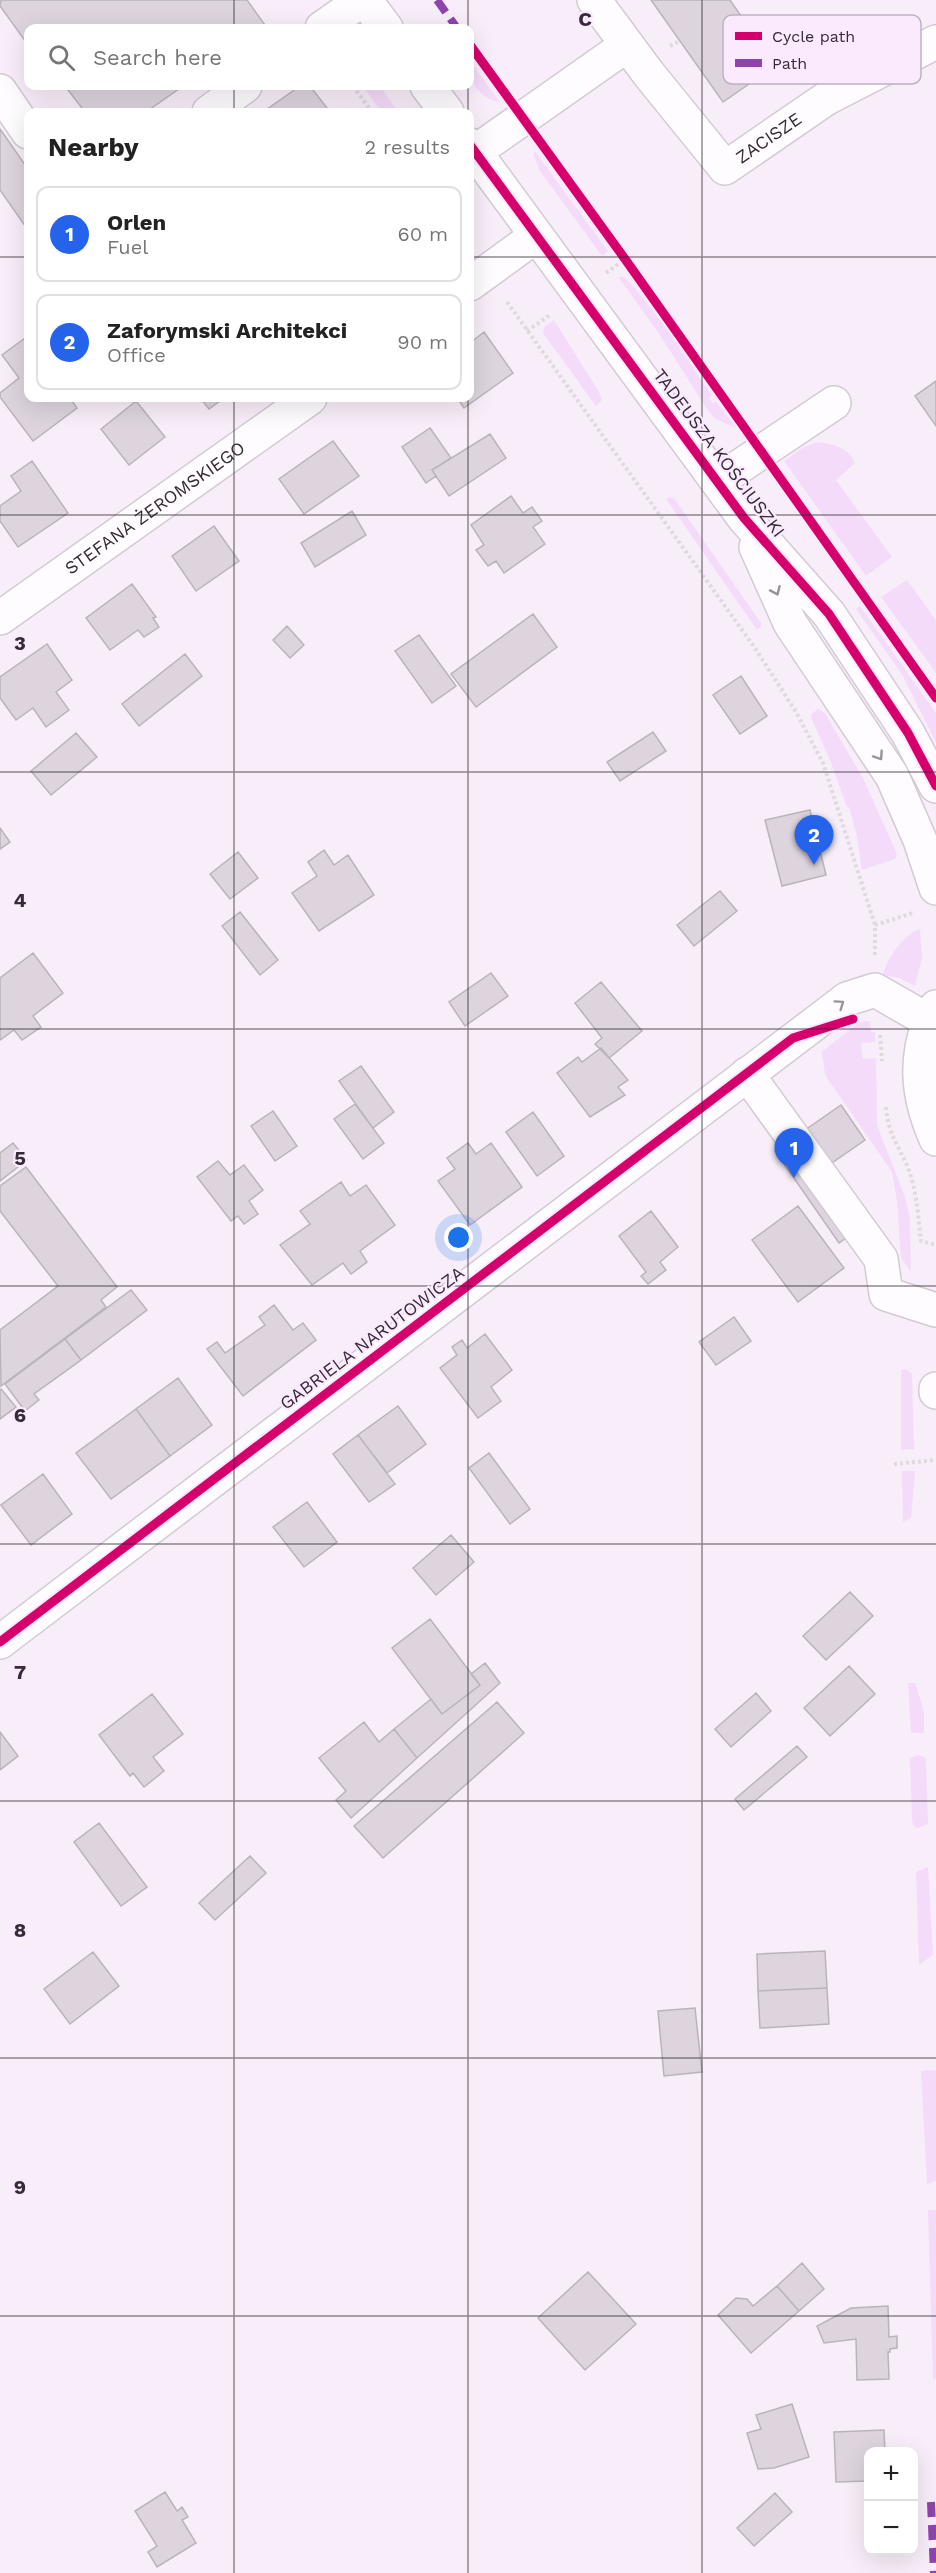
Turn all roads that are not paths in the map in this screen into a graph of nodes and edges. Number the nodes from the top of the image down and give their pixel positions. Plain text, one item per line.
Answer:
1 (363, 0) edge
2 (594, 0) edge
3 (328, 24) edge
4 (383, 24) edge
5 (936, 42) edge
6 (627, 45) junction
7 (921, 50) edge
8 (854, 84) edge
9 (239, 90) edge
10 (430, 90) edge
11 (0, 91) edge
12 (215, 108) edge
13 (444, 108) edge
14 (24, 126) edge
15 (474, 147) edge
16 (474, 151) edge
17 (536, 236) junction
18 (478, 278) edge
19 (304, 402) edge
20 (834, 403) dead end
21 (718, 481) junction
22 (744, 518) junction
23 (0, 618) edge
24 (936, 786) edge
25 (936, 888) edge
26 (933, 1014) edge
27 (747, 1074) junction
28 (936, 1139) edge
29 (936, 1310) edge
30 (0, 1642) edge

1 - 3 street
1 - 4 street
2 - 6 street, ZACISZE
5 - 7 street, ZACISZE
6 - 8 street, ZACISZE
6 - 15 street
9 - 12 street
10 - 13 street
11 - 14 street
16 - 17 street, TADEUSZA KOŚCIUSZKI
17 - 18 street
17 - 21 street, TADEUSZA KOŚCIUSZKI
19 - 23 street, STEFANA ŻEROMSKIEGO
20 - 21 street
21 - 22 street, TADEUSZA KOŚCIUSZKI
22 - 24 street, TADEUSZA KOŚCIUSZKI
22 -> 25 street, TADEUSZA KOŚCIUSZKI
27 -> 26 street, GABRIELA NARUTOWICZA
26 - 28 street
27 - 29 street
27 - 30 street, GABRIELA NARUTOWICZA

